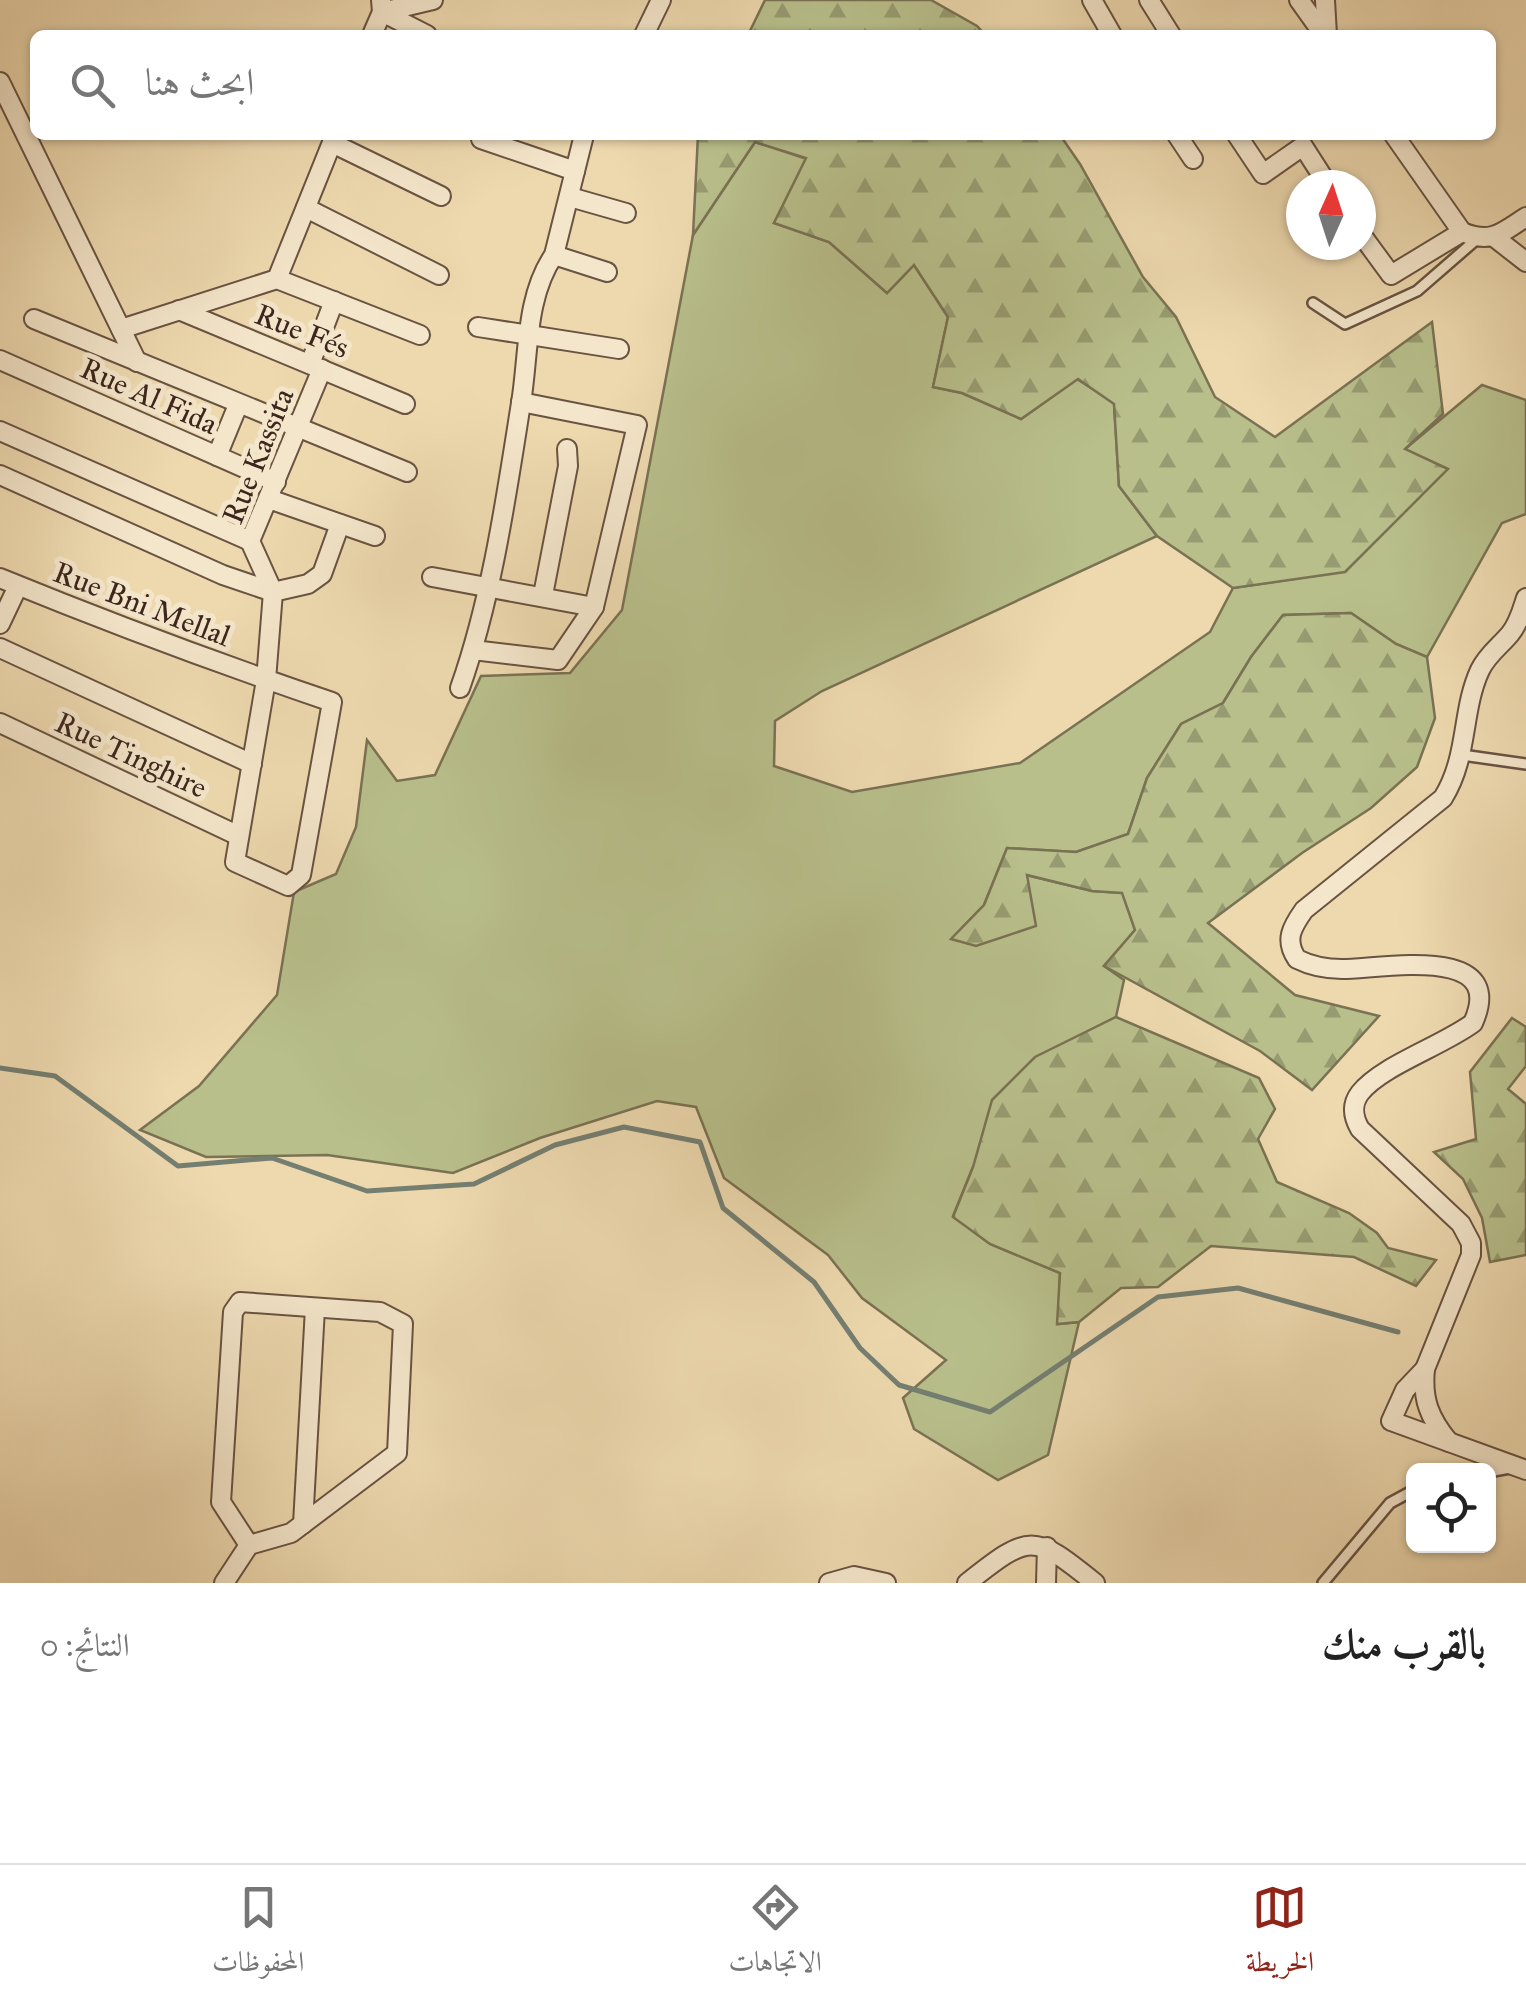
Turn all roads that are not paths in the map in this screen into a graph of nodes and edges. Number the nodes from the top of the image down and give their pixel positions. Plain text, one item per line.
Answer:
1 (433, 0) edge
2 (661, 0) edge
3 (1092, 0) edge
4 (1149, 0) edge
5 (1299, 0) edge
6 (1325, 0) edge
7 (382, 6) edge
8 (374, 30) edge
9 (418, 30) edge
10 (646, 30) edge
11 (1109, 30) edge
12 (1168, 30) edge
13 (1321, 30) edge
14 (1325, 30) edge
15 (0, 82) edge
16 (334, 140) edge
17 (336, 140) edge
18 (484, 140) edge
19 (583, 140) edge
20 (1180, 140) edge
21 (1240, 140) edge
22 (1398, 140) edge
23 (1193, 159) dead end
24 (1318, 170) edge
25 (575, 171) junction
26 (441, 196) dead end
27 (570, 197) junction
28 (306, 208) junction
29 (626, 213) dead end
30 (1526, 217) edge
31 (1478, 236) junction
32 (554, 255) junction
33 (1376, 255) edge
34 (1526, 262) edge
35 (606, 272) dead end
36 (439, 275) dead end
37 (277, 280) junction
38 (334, 301) junction
39 (1314, 304) dead end
40 (179, 310) junction
41 (34, 319) dead end
42 (478, 327) dead end
43 (121, 329) junction
44 (530, 334) junction
45 (420, 335) dead end
46 (618, 349) dead end
47 (0, 360) edge
48 (138, 362) junction
49 (316, 366) junction
50 (521, 402) junction
51 (405, 404) dead end
52 (238, 405) junction
53 (298, 430) junction
54 (0, 431) edge
55 (567, 449) dead end
56 (217, 456) junction
57 (407, 472) dead end
58 (0, 475) edge
59 (272, 490) junction
60 (340, 524) junction
61 (374, 536) dead end
62 (250, 541) junction
63 (432, 577) dead end
64 (9, 582) edge
65 (487, 588) junction
66 (273, 592) junction
67 (543, 595) junction
68 (1526, 598) edge
69 (594, 607) junction
70 (0, 624) edge
71 (0, 648) edge
72 (474, 650) junction
73 (266, 680) junction
74 (460, 688) dead end
75 (0, 723) edge
76 (1462, 755) junction
77 (252, 764) junction
78 (1526, 764) edge
79 (239, 836) junction
80 (235, 862) joint
81 (314, 1308) junction
82 (1424, 1369) junction
83 (1449, 1442) junction
84 (1521, 1468) edge
85 (1496, 1471) edge
86 (1406, 1494) edge
87 (303, 1524) junction
88 (250, 1546) junction
89 (1047, 1547) junction
90 (224, 1583) edge
91 (829, 1583) edge
92 (886, 1583) edge
93 (967, 1583) edge
94 (1046, 1583) edge
95 (1095, 1583) edge
96 (1322, 1583) edge

1 - 7 street
2 - 10 street
3 - 11 street
4 - 12 street
5 - 13 street
6 - 14 street
7 - 8 street
7 - 9 street
15 - 43 street
16 - 28 street
17 - 26 street
18 - 25 street
19 - 25 street
20 - 23 street
21 - 24 street
22 - 31 street
25 - 27 street
27 - 29 street
27 - 32 street
28 - 36 street
28 - 37 street
30 - 31 street
31 - 33 street
31 - 34 street
31 - 39 lane
32 - 35 street
32 - 44 street
37 - 38 street
37 - 40 street
38 - 45 street
38 - 49 street, Rue Kassita
40 - 43 street
40 - 49 street, Rue Fés
41 - 48 street
42 - 44 street
43 - 48 street
44 - 46 street
44 - 50 street
47 - 56 street, Rue Al Fida
48 - 52 street
49 - 51 street, Rue Fés
49 - 53 street, Rue Kassita
50 - 65 street
50 - 69 street
52 - 53 street
52 - 56 street
53 - 57 street
53 - 59 street, Rue Kassita
54 - 62 street
55 - 67 street
56 - 59 street, Rue Al Fida
58 - 66 street
59 - 60 street, Rue Al Fida
59 - 62 street, Rue Kassita
60 - 61 street, Rue Al Fida
60 - 66 street
62 - 66 street, Rue Kassita
63 - 65 street
64 - 70 street
64 - 73 street, Rue Bni Mellal
65 - 67 street
65 - 72 street
66 - 73 street, Rue Kassita
67 - 69 street
68 - 76 street
69 - 72 street
71 - 77 street
72 - 74 street
73 - 77 street, Rue Kassita
73 - 80 street, Rue Bni Mellal
75 - 79 street, Rue Tinghire
76 - 78 lane
76 - 82 street
77 - 79 street, Rue Kassita
79 - 80 street, Rue Kassita
81 - 87 street
81 - 87 street
81 - 88 street
82 - 83 street
82 - 83 street
83 - 84 street
84 - 85 lane
86 - 96 lane
87 - 88 street
88 - 90 street
89 - 93 street
89 - 94 street
89 - 95 street
91 - 92 street

